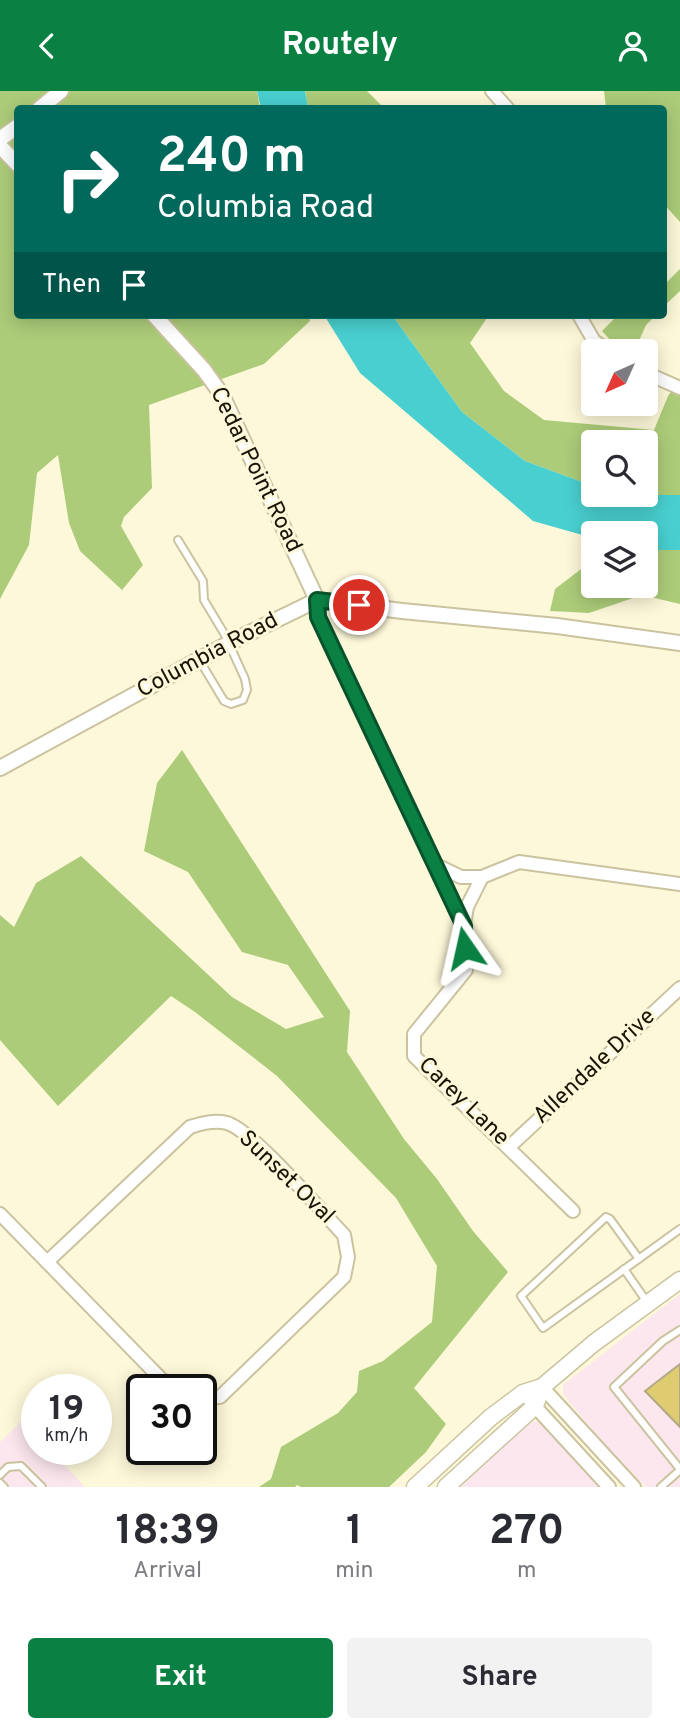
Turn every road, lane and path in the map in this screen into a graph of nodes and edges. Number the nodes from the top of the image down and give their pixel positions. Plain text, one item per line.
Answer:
1 (61, 91) edge
2 (492, 91) edge
3 (44, 105) edge
4 (504, 105) edge
5 (0, 146) edge
6 (14, 161) edge
7 (158, 319) edge
8 (581, 319) edge
9 (593, 339) edge
10 (658, 378) edge
11 (680, 388) edge
12 (178, 540) dead end
13 (317, 600) junction
14 (680, 643) edge
15 (227, 644) junction
16 (199, 660) junction
17 (0, 768) edge
18 (434, 864) junction
19 (482, 877) junction
20 (680, 884) edge
21 (464, 926) junction
22 (680, 988) edge
23 (509, 1147) junction
24 (573, 1211) dead end
25 (0, 1214) edge
26 (680, 1230) edge
27 (639, 1259) junction
28 (47, 1262) junction
29 (624, 1269) junction
30 (680, 1280) edge
31 (648, 1303) junction
32 (680, 1330) edge
33 (157, 1374) edge
34 (542, 1387) junction
35 (523, 1393) junction
36 (217, 1397) edge
37 (535, 1406) junction
38 (680, 1469) edge
39 (0, 1475) edge
40 (0, 1483) edge
41 (4, 1487) edge
42 (42, 1487) edge
43 (415, 1487) edge
44 (446, 1487) edge
45 (609, 1487) edge
46 (634, 1487) edge
47 (662, 1487) edge

1 - 3 street
2 - 4 street
5 - 6 street
7 - 13 street, Cedar Point Road
8 - 9 street
10 - 11 street
12 - 15 lane
13 - 14 street
13 - 15 street, Columbia Road
13 - 18 street, Carey Lane
15 - 16 street, Columbia Road
15 - 16 lane
16 - 17 street, Columbia Road
18 - 19 street
18 - 21 street, Carey Lane
19 - 20 street
19 - 21 street
21 - 23 street, Carey Lane
22 - 23 street, Allendale Drive
23 - 24 street, Carey Lane
25 - 28 street
26 - 27 lane
27 - 29 lane
27 - 29 lane
28 - 33 street
28 - 36 street, Sunset Oval
29 - 31 lane
30 - 31 main road
31 - 34 main road
32 - 38 lane
34 - 35 main road
34 - 37 main road
34 - 46 street
35 - 37 street
35 - 43 main road
37 - 44 main road
37 - 45 street
38 - 47 lane
39 - 42 lane
40 - 41 lane

